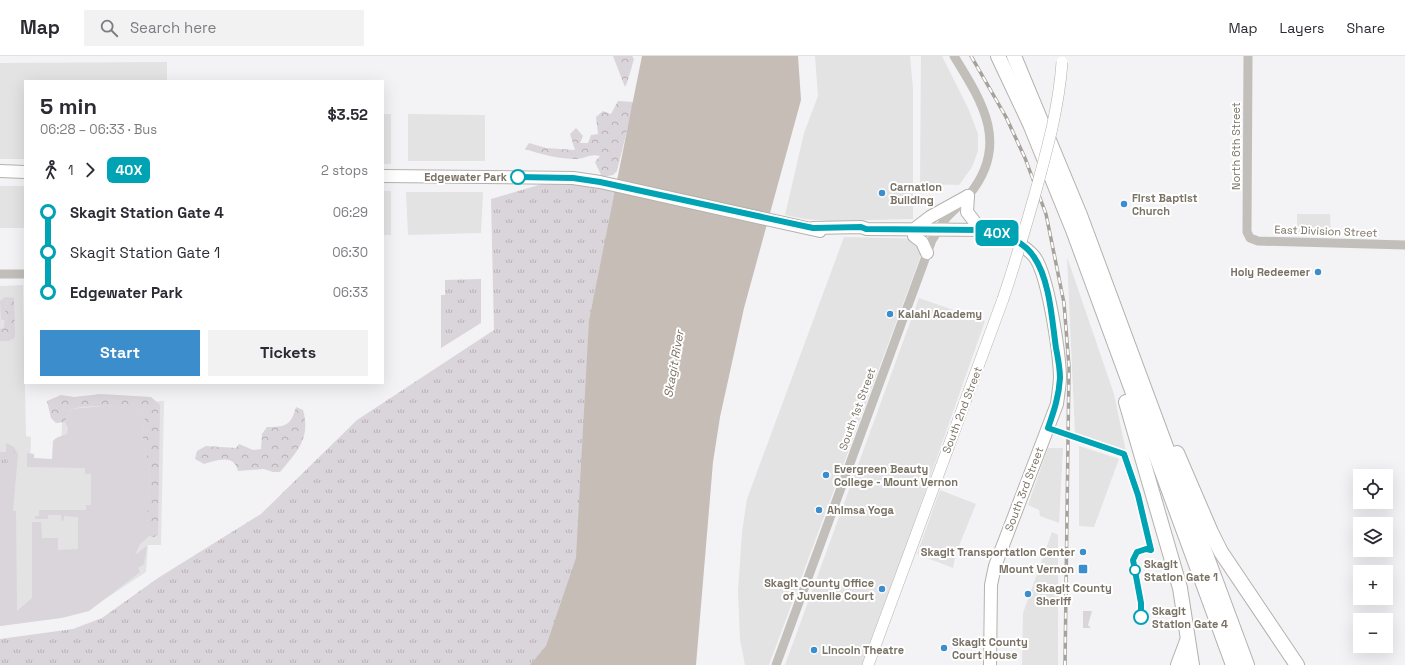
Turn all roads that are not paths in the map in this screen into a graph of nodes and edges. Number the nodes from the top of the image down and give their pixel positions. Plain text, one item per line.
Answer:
1 (954, 56) edge
2 (998, 56) edge
3 (1014, 56) edge
4 (1248, 56) edge
5 (1062, 59) edge
6 (0, 171) edge
7 (24, 172) edge
8 (384, 176) edge
9 (968, 196) junction
10 (1080, 216) junction
11 (939, 229) junction
12 (912, 230) junction
13 (982, 230) junction
14 (1248, 236) joint
15 (1405, 245) edge
16 (927, 253) junction
17 (0, 274) edge
18 (24, 274) edge
19 (1110, 333) junction
20 (1188, 628) junction
21 (1239, 662) edge
22 (776, 665) edge
23 (868, 665) edge
24 (990, 665) edge
25 (1178, 665) edge
26 (1192, 665) edge
27 (1297, 665) edge

1 - 9 street, South 1st Street
2 - 19 highway
3 - 10 highway
4 - 14 street, North 6th Street
5 - 23 main road, South 2nd Street, bridge
6 - 7 main road
8 - 12 main road, South 3rd Street
9 - 11 street, South 1st Street
9 - 12 main road
9 - 13 main road
10 - 21 highway
10 - 27 highway
11 - 12 main road, South 3rd Street
11 - 13 main road, South 3rd Street
11 - 16 street, South 1st Street
12 - 16 main road
13 - 24 main road, South 3rd Street
14 - 15 street, East Division Street
16 - 22 street, South 1st Street
17 - 18 street
19 - 20 highway
19 - 21 highway
20 - 25 highway
20 - 26 highway

